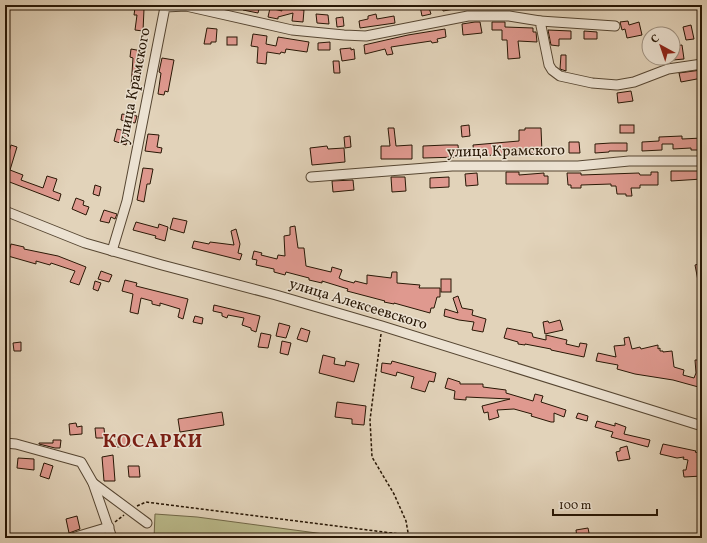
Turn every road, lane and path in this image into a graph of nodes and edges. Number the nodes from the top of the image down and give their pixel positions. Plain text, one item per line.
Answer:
1 (165, 6) edge
2 (540, 21) junction
3 (615, 26) dead end
4 (702, 64) edge
5 (702, 161) edge
6 (311, 177) dead end
7 (5, 212) edge
8 (112, 251) junction
9 (382, 326) junction
10 (702, 426) edge
11 (5, 443) edge
12 (93, 482) junction
13 (129, 510) junction
14 (147, 523) dead end
15 (109, 527) junction
16 (408, 535) junction
17 (72, 538) edge
18 (112, 538) edge
19 (409, 538) edge

1 - 2 street, улица Крамского
1 - 8 street, улица Крамского
2 - 3 street, улица Крамского
2 - 4 street
5 - 6 street, улица Крамского
7 - 8 street, улица Алексеевского
8 - 9 street, улица Алексеевского
9 - 10 street, улица Алексеевского
9 - 16 path
11 - 12 street
12 - 13 street
12 - 15 street
13 - 14 street
13 - 15 path
13 - 16 path
15 - 17 street
15 - 18 street
16 - 19 path

